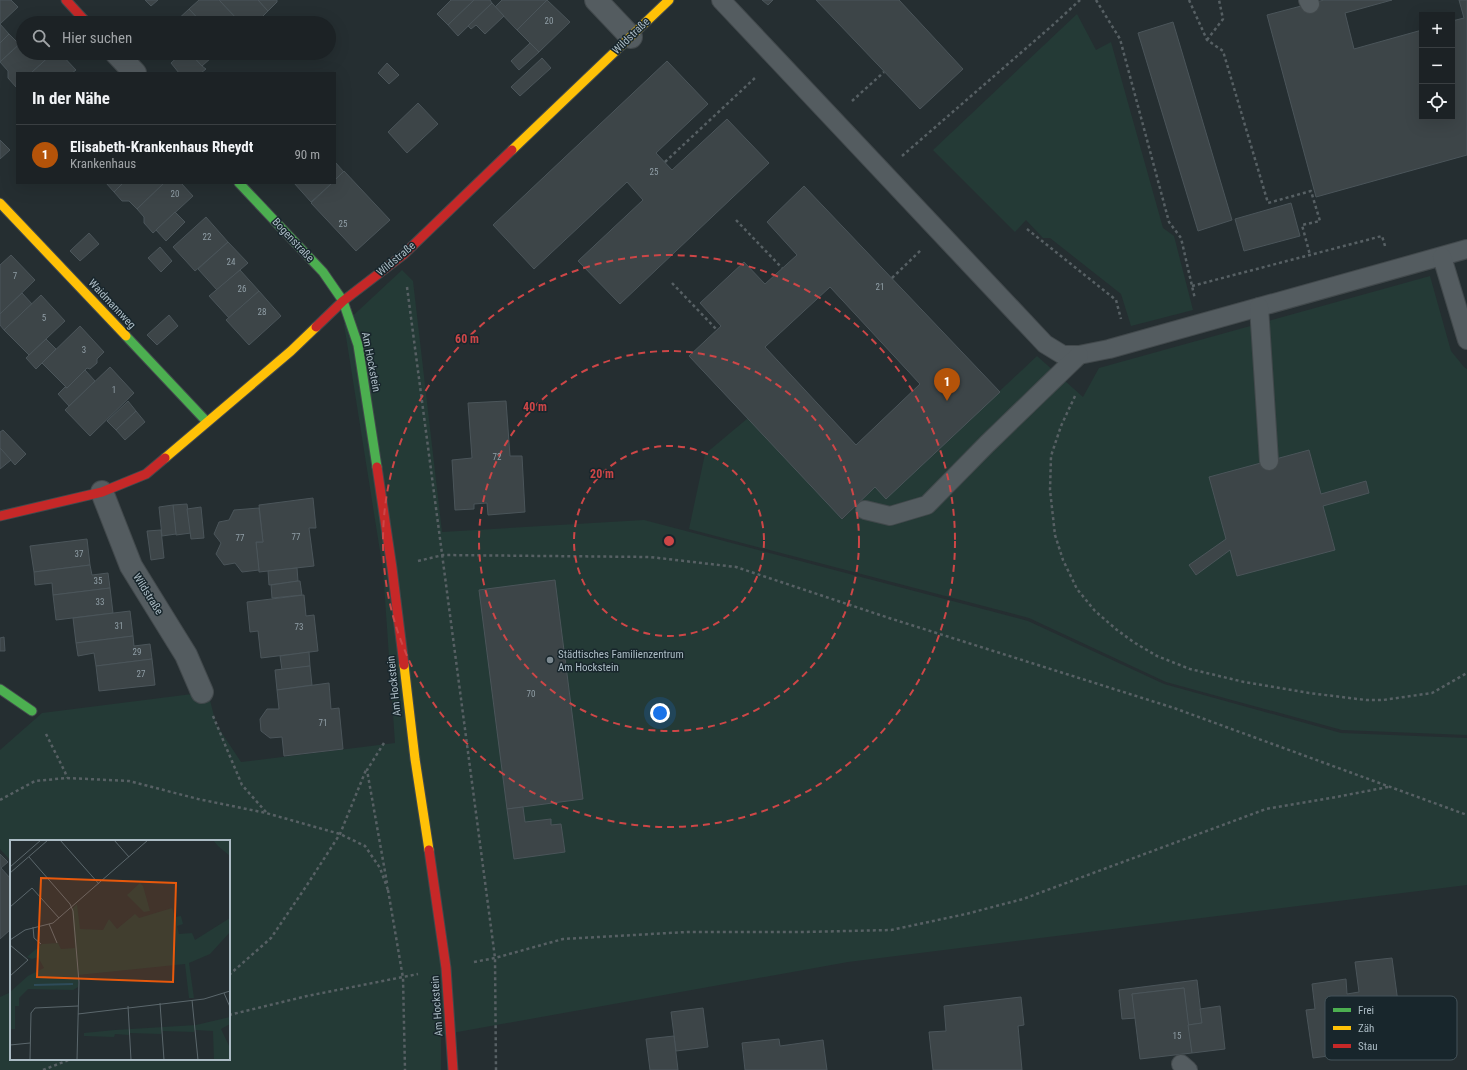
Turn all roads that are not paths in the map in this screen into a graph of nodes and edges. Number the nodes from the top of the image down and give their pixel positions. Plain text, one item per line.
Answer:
1 (66, 0) edge
2 (596, 0) edge
3 (669, 0) edge
4 (720, 0) edge
5 (81, 16) edge
6 (631, 37) junction
7 (123, 60) edge
8 (134, 72) edge
9 (240, 184) edge
10 (0, 203) edge
11 (1467, 249) edge
12 (1442, 256) junction
13 (343, 301) junction
14 (1259, 307) junction
15 (1467, 340) edge
16 (1079, 355) junction
17 (207, 422) junction
18 (1268, 461) dead end
19 (102, 492) junction
20 (864, 510) dead end
21 (0, 516) edge
22 (0, 689) edge
23 (202, 692) road end
24 (32, 711) road end
25 (453, 1070) edge

1 - 5 street
2 - 6 street
3 - 6 street, Wildstraße
4 - 16 lane
6 - 13 street, Wildstraße
7 - 8 street
9 - 13 street, Bogenstraße
10 - 17 street, Waidmannweg
11 - 12 lane
12 - 14 lane
12 - 15 lane
13 - 17 street, Wildstraße
13 - 25 street, Am Hockstein
14 - 16 lane
14 - 18 lane
16 - 20 lane
17 - 19 street, Wildstraße
19 - 21 street, Wildstraße
19 - 23 street, Wildstraße
22 - 24 street

